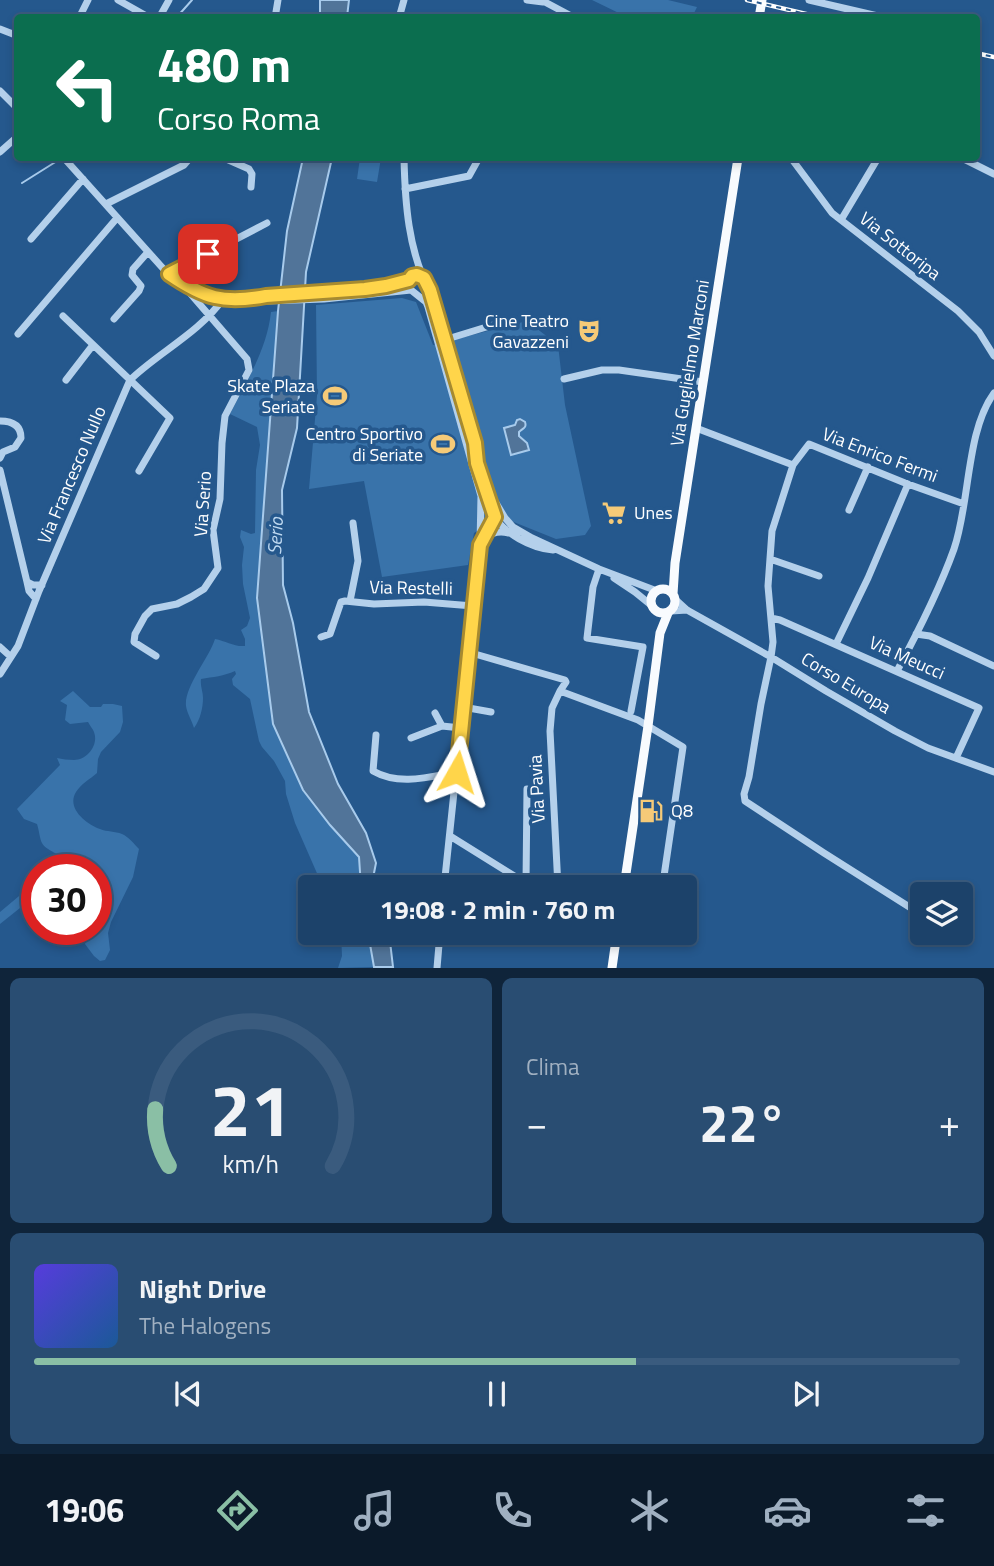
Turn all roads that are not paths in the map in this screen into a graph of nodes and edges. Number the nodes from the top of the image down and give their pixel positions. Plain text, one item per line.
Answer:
1 (118, 0) edge
2 (527, 0) edge
3 (809, 0) edge
4 (543, 1) edge
5 (143, 14) edge
6 (567, 14) edge
7 (870, 14) edge
8 (0, 91) edge
9 (14, 105) edge
10 (14, 140) edge
11 (0, 152) edge
12 (67, 161) edge
13 (187, 161) edge
14 (233, 161) edge
15 (404, 161) edge
16 (477, 161) edge
17 (738, 161) edge
18 (793, 161) edge
19 (876, 161) edge
20 (968, 161) edge
21 (994, 174) edge
22 (83, 179) junction
23 (251, 187) dead end
24 (405, 189) junction
25 (106, 204) junction
26 (117, 218) junction
27 (841, 220) junction
28 (267, 223) dead end
29 (31, 239) dead end
30 (148, 252) junction
31 (415, 253) junction
32 (169, 274) junction
33 (412, 278) junction
34 (425, 280) junction
35 (189, 292) junction
36 (413, 292) junction
37 (323, 296) junction
38 (219, 298) junction
39 (203, 309) junction
40 (63, 316) dead end
41 (209, 317) junction
42 (114, 319) dead end
43 (493, 325) dead end
44 (18, 334) dead end
45 (444, 340) junction
46 (93, 345) junction
47 (994, 356) edge
48 (564, 379) dead end
49 (66, 380) dead end
50 (130, 380) junction
51 (703, 382) junction
52 (993, 395) edge
53 (0, 422) edge
54 (696, 428) junction
55 (475, 443) junction
56 (0, 458) edge
57 (793, 465) junction
58 (867, 467) junction
59 (0, 470) edge
60 (139, 471) dead end
61 (908, 484) junction
62 (481, 496) junction
63 (3, 498) edge
64 (964, 504) junction
65 (849, 510) dead end
66 (495, 517) junction
67 (352, 523) dead end
68 (511, 534) junction
69 (481, 541) junction
70 (561, 551) junction
71 (770, 559) junction
72 (598, 569) junction
73 (674, 574) junction
74 (820, 576) dead end
75 (27, 582) junction
76 (42, 585) junction
77 (658, 590) junction
78 (674, 596) junction
79 (36, 599) junction
80 (349, 601) junction
81 (473, 606) junction
82 (654, 608) junction
83 (687, 610) junction
84 (669, 612) junction
85 (771, 618) junction
86 (660, 633) junction
87 (916, 634) junction
88 (321, 637) dead end
89 (836, 643) junction
90 (0, 647) edge
91 (468, 652) junction
92 (156, 656) dead end
93 (10, 657) junction
94 (772, 657) junction
95 (994, 666) edge
96 (897, 671) junction
97 (0, 674) edge
98 (560, 691) junction
99 (463, 707) junction
100 (631, 711) dead end
101 (491, 712) dead end
102 (435, 713) dead end
103 (442, 726) junction
104 (648, 726) junction
105 (461, 728) junction
106 (376, 735) dead end
107 (411, 738) dead end
108 (956, 758) junction
109 (457, 772) junction
110 (994, 772) edge
111 (527, 789) dead end
112 (450, 836) junction
113 (445, 875) edge
114 (513, 875) edge
115 (529, 875) edge
116 (557, 875) edge
117 (625, 875) edge
118 (664, 875) edge
119 (910, 907) edge
120 (439, 945) edge
121 (615, 945) edge
122 (437, 968) edge
123 (612, 968) edge

1 - 5 street
2 - 4 street
3 - 7 street
4 - 6 street
8 - 9 street
10 - 11 street
12 - 22 street
13 - 25 street
14 - 23 street
15 - 24 street
16 - 24 street
17 - 51 main road, Via Guglielmo Marconi
18 - 27 street, Via Sottoripa
19 - 27 street
20 - 21 street
22 - 25 street
22 - 29 street
24 - 31 street
25 - 26 street
26 - 30 street
26 - 44 street
27 - 47 street, Via Sottoripa
28 - 32 street
30 - 32 street
30 - 42 street
31 - 33 street
31 - 34 street
32 - 35 street
32 - 38 street
33 - 34 street
33 - 36 street
33 - 37 street
34 - 36 street
34 - 45 street
35 - 38 street
35 - 39 street
36 - 37 street
36 - 62 street
37 - 38 street
38 - 39 street
38 - 41 street, Via Francesco Nullo
39 - 41 street
40 - 46 street
41 - 50 street, Via Francesco Nullo
41 - 92 street, Via Serio
43 - 45 street
45 - 55 street
46 - 49 street
46 - 50 street
48 - 51 street
50 - 60 street
50 - 76 street, Via Francesco Nullo
51 - 54 main road, Via Guglielmo Marconi
52 - 64 street
53 - 56 street
54 - 57 street
54 - 73 main road, Via Guglielmo Marconi
55 - 66 street
55 - 70 street, Corso Europa
57 - 58 street, Via Enrico Fermi
57 - 71 street
58 - 61 street, Via Enrico Fermi
58 - 65 street
59 - 63 street
61 - 64 street, Via Enrico Fermi
61 - 89 street
62 - 66 street, Corso Europa
62 - 69 street
63 - 75 street
64 - 87 street
66 - 68 street, Corso Europa
66 - 69 street
67 - 80 street, Via Restelli
68 - 69 street
68 - 70 street, Corso Europa
69 - 81 street
70 - 72 street, Corso Europa
71 - 74 street
71 - 85 street
72 - 77 street, Corso Europa
72 - 82 street, Corso Europa
72 - 100 street
73 - 77 main road
73 - 78 main road, Via Guglielmo Marconi
75 - 76 street
75 - 79 street
76 - 79 street, Via Francesco Nullo
77 - 78 main road, Corso Europa
77 - 82 main road
78 - 83 street, Corso Europa
78 - 84 main road
79 - 93 street, Via Francesco Nullo
80 - 81 street, Via Restelli
80 - 88 street, Via Restelli
81 - 91 street
82 - 84 main road
82 - 86 main road
83 - 84 street
83 - 94 street, Corso Europa
84 - 86 main road
85 - 89 street, Via Meucci
85 - 94 street
86 - 104 main road
87 - 95 street
87 - 96 street
89 - 96 street, Via Meucci
90 - 93 street
91 - 98 street
91 - 99 street
93 - 97 street, Via Francesco Nullo
94 - 108 street, Corso Europa
94 - 119 street
96 - 108 street, Via Meucci
98 - 104 street
98 - 116 street, Via Pavia
99 - 101 street
99 - 105 street
102 - 103 street
103 - 105 street
103 - 107 street
104 - 117 main road
104 - 118 street
105 - 109 street
106 - 109 street
108 - 110 street, Corso Europa
109 - 112 street
111 - 115 street
112 - 113 street
112 - 114 street
120 - 122 street
121 - 123 main road

